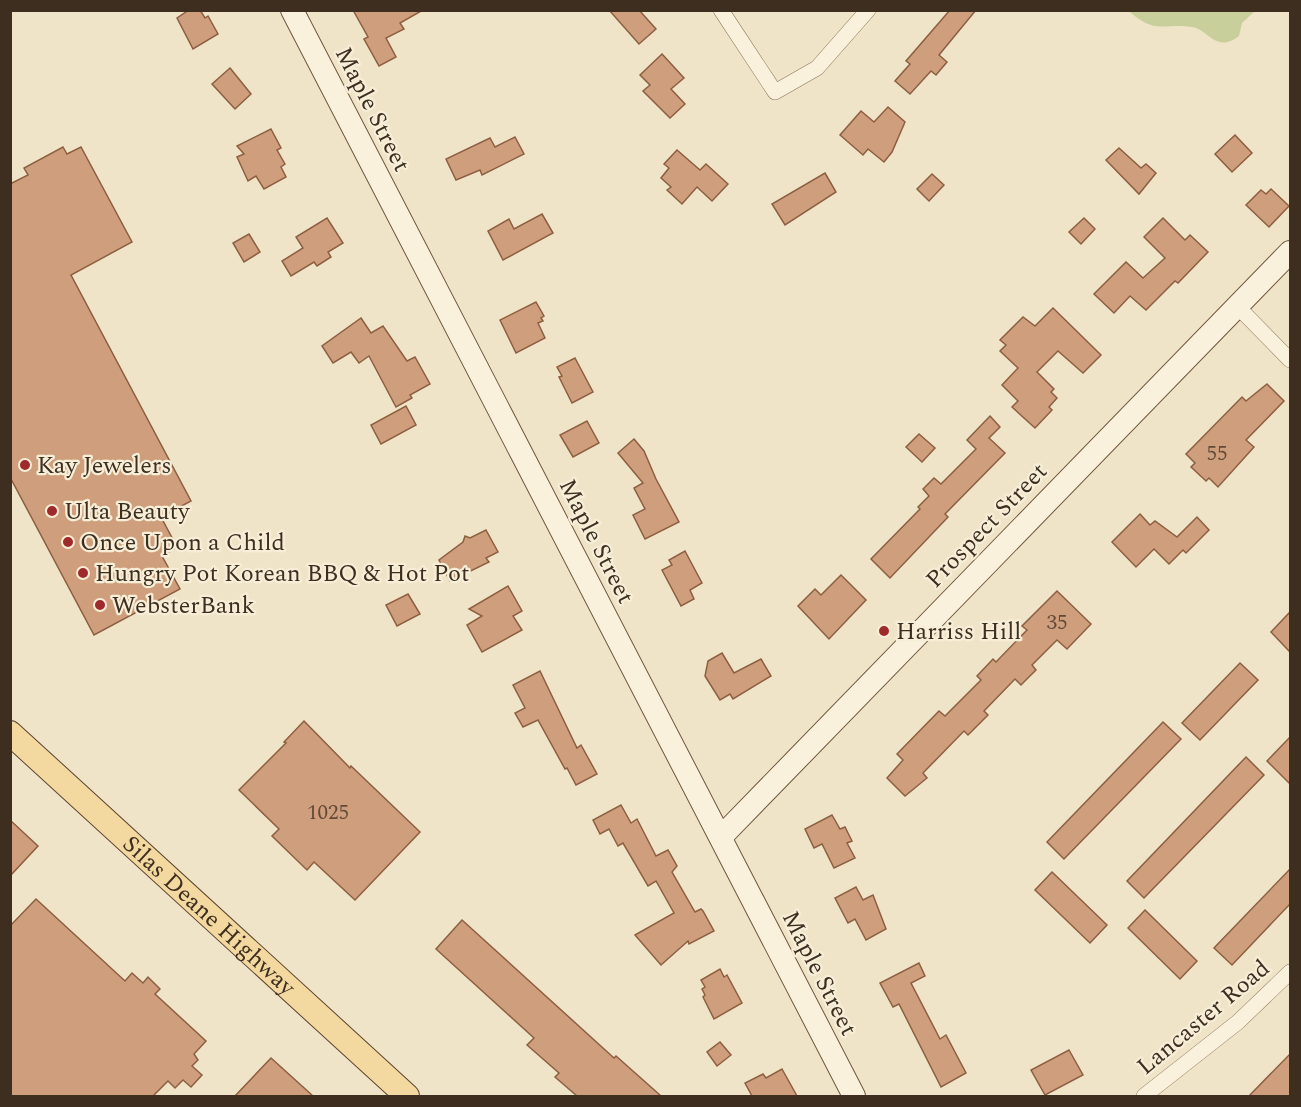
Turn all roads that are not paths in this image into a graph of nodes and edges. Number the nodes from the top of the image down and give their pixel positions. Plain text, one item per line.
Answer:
1 (292, 10) edge
2 (721, 10) edge
3 (868, 10) edge
4 (1290, 252) edge
5 (1237, 306) junction
6 (1290, 360) edge
7 (10, 733) edge
8 (721, 837) junction
9 (1290, 972) edge
10 (407, 1096) edge
11 (854, 1096) edge
12 (1144, 1096) edge

1 - 8 main road, Maple Street
2 - 3 street
4 - 5 main road, Prospect Street
5 - 6 street
5 - 8 main road, Prospect Street
7 - 10 main road, Silas Deane Highway
8 - 11 main road, Maple Street
9 - 12 street, Lancaster Road

